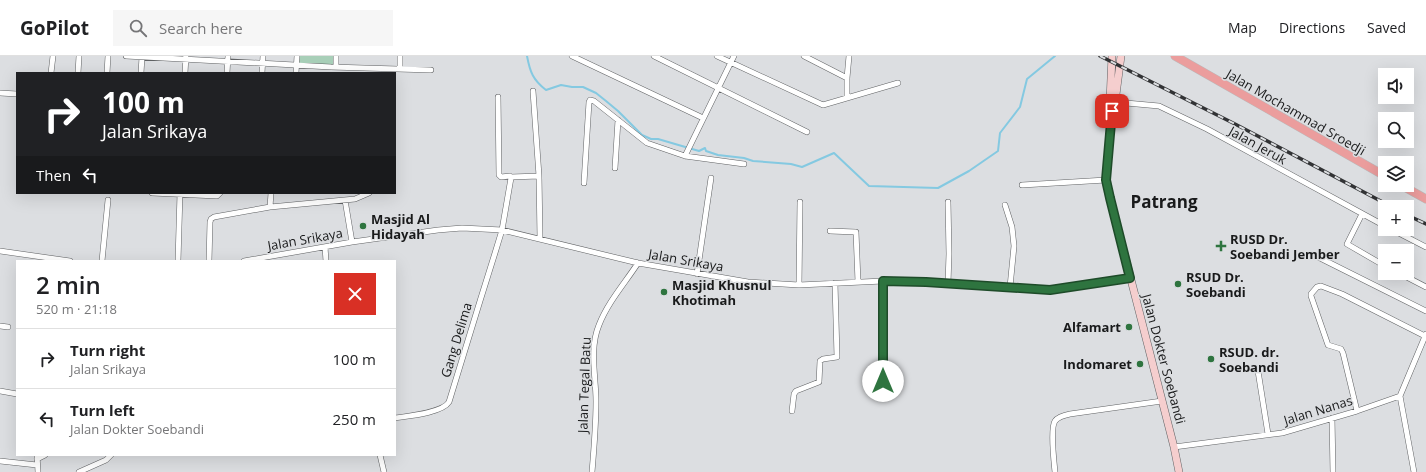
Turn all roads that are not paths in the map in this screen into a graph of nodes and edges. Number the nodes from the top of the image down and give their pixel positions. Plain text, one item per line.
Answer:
1 (53, 56) edge
2 (79, 56) edge
3 (108, 56) edge
4 (126, 56) edge
5 (263, 56) edge
6 (297, 56) edge
7 (336, 56) edge
8 (400, 56) edge
9 (572, 56) edge
10 (654, 56) edge
11 (717, 56) edge
12 (734, 56) edge
13 (804, 56) edge
14 (849, 56) edge
15 (1112, 56) edge
16 (1122, 56) edge
17 (1175, 56) edge
18 (142, 57) junction
19 (186, 57) edge
20 (228, 58) edge
21 (263, 63) junction
22 (731, 63) junction
23 (297, 65) junction
24 (333, 67) junction
25 (400, 68) junction
26 (431, 70) dead end
27 (387, 71) edge
28 (51, 72) edge
29 (78, 72) edge
30 (108, 72) edge
31 (141, 72) edge
32 (186, 72) edge
33 (228, 72) edge
34 (262, 72) edge
35 (296, 72) edge
36 (330, 72) edge
37 (847, 78) junction
38 (898, 83) dead end
39 (717, 88) junction
40 (533, 91) dead end
41 (0, 93) edge
42 (16, 94) edge
43 (498, 97) dead end
44 (847, 97) junction
45 (1115, 102) junction
46 (1112, 111) junction
47 (703, 118) junction
48 (618, 120) junction
49 (806, 132) dead end
50 (685, 154) junction
51 (744, 164) dead end
52 (615, 168) dead end
53 (1378, 172) edge
54 (539, 176) junction
55 (511, 177) junction
56 (711, 178) dead end
57 (1106, 180) junction
58 (584, 183) dead end
59 (1022, 185) dead end
60 (1414, 192) edge
61 (180, 194) edge
62 (219, 194) edge
63 (271, 194) edge
64 (367, 194) edge
65 (1426, 199) edge
66 (108, 200) dead end
67 (345, 200) junction
68 (800, 202) dead end
69 (948, 202) dead end
70 (1005, 205) dead end
71 (270, 207) junction
72 (1362, 214) junction
73 (1378, 222) edge
74 (502, 230) junction
75 (830, 231) dead end
76 (1405, 236) edge
77 (540, 238) junction
78 (352, 242) junction
79 (325, 247) junction
80 (1426, 247) edge
81 (0, 251) edge
82 (1314, 255) dead end
83 (63, 260) edge
84 (102, 260) edge
85 (178, 260) edge
86 (209, 260) edge
87 (250, 260) edge
88 (326, 260) edge
89 (1378, 262) edge
90 (638, 263) junction
91 (697, 274) junction
92 (1130, 278) junction
93 (1412, 280) edge
94 (883, 281) junction
95 (858, 282) junction
96 (835, 283) junction
97 (948, 283) junction
98 (799, 285) junction
99 (1010, 287) junction
100 (1426, 287) edge
101 (1426, 311) edge
102 (0, 326) edge
103 (8, 327) dead end
104 (1426, 335) edge
105 (1258, 371) dead end
106 (883, 381) dead end
107 (0, 391) edge
108 (16, 394) edge
109 (1400, 396) junction
110 (1162, 401) junction
111 (792, 411) dead end
112 (1357, 411) junction
113 (396, 418) edge
114 (1332, 418) junction
115 (1268, 434) junction
116 (1174, 447) junction
117 (110, 456) edge
118 (380, 456) edge
119 (37, 460) edge
120 (0, 461) edge
121 (38, 472) edge
122 (79, 472) edge
123 (384, 472) edge
124 (592, 472) edge
125 (1055, 472) edge
126 (1180, 472) edge
127 (1333, 472) edge
128 (1414, 472) edge

1 - 28 street
2 - 29 street
3 - 30 street
4 - 18 street
5 - 21 street
6 - 23 street
7 - 24 street
8 - 25 street
9 - 47 street
10 - 39 street
11 - 22 street
12 - 22 street
13 - 37 street
14 - 37 street
15 - 46 main road, Jalan Dokter Soebandi
16 - 45 main road, Jalan Dokter Soebandi
17 - 53 main road, Jalan Mochammad Sroedji
18 - 19 street
18 - 31 street
19 - 20 street
19 - 32 street
20 - 21 street
20 - 33 street
21 - 23 street
21 - 34 street
22 - 39 street
22 - 44 street
23 - 24 street
23 - 35 street
24 - 27 street
24 - 36 street
25 - 26 street
25 - 27 street
37 - 44 street
38 - 44 street
39 - 47 street
39 - 49 street
40 - 54 street
41 - 42 street
43 - 55 street
45 - 46 main road, Jalan Dokter Soebandi
45 - 72 street, Jalan Jeruk
46 - 57 main road, Jalan Dokter Soebandi
47 - 50 street
48 - 50 street
48 - 52 street
48 - 58 street
50 - 51 street
54 - 55 street
54 - 77 street
55 - 74 street
56 - 91 street
57 - 59 street
57 - 92 main road, Jalan Dokter Soebandi
60 - 65 main road
61 - 62 street
61 - 85 street
63 - 71 street
64 - 67 street
66 - 84 street
67 - 71 street
67 - 78 street
68 - 98 street
69 - 97 street
70 - 99 street
71 - 86 street
72 - 73 street, Jalan Jeruk
72 - 89 street
74 - 77 street, Jalan Srikaya
74 - 78 street, Jalan Srikaya
74 - 113 street, Gang Delima
75 - 95 street
76 - 80 street
77 - 90 street, Jalan Srikaya
78 - 79 street, Jalan Srikaya
79 - 87 street, Jalan Srikaya
79 - 88 street
81 - 83 street
82 - 101 street
90 - 91 street, Jalan Srikaya
90 - 124 street, Jalan Tegal Batu
91 - 98 street, Jalan Srikaya
92 - 99 street, Jalan Srikaya
92 - 110 main road, Jalan Dokter Soebandi
93 - 100 street
94 - 95 street, Jalan Srikaya
94 - 97 street, Jalan Srikaya
94 - 106 street
95 - 96 street, Jalan Srikaya
96 - 98 street, Jalan Srikaya
96 - 111 street
97 - 99 street, Jalan Srikaya
102 - 103 street
104 - 109 street
104 - 112 street
105 - 115 street
107 - 108 street
109 - 112 street, Jalan Nanas
109 - 128 street
110 - 116 main road, Jalan Dokter Soebandi
110 - 125 street
112 - 114 street, Jalan Nanas
114 - 115 street, Jalan Nanas
114 - 127 street
115 - 116 street, Jalan Nanas
116 - 126 main road, Jalan Dokter Soebandi
117 - 122 street
118 - 123 street
119 - 120 street
119 - 121 street

